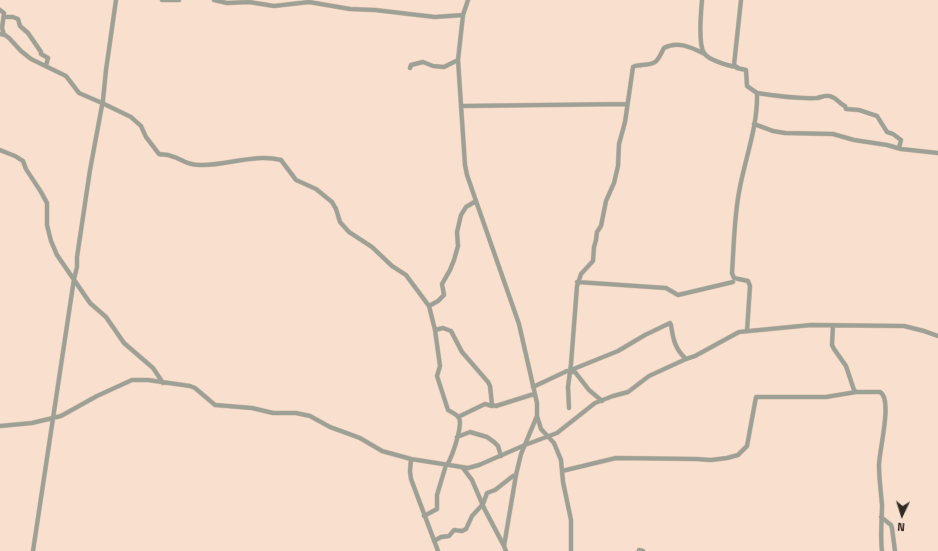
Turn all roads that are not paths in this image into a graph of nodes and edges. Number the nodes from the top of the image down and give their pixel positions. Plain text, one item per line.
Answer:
1 (116, 0) edge
2 (162, 0) edge
3 (179, 0) edge
4 (214, 0) edge
5 (468, 0) edge
6 (702, 0) edge
7 (741, 0) edge
8 (0, 10) edge
9 (463, 15) junction
10 (5, 17) junction
11 (2, 35) edge
12 (705, 54) junction
13 (458, 60) junction
14 (46, 66) junction
15 (738, 67) junction
16 (410, 68) dead end
17 (757, 93) junction
18 (102, 103) junction
19 (627, 104) junction
20 (461, 106) junction
21 (754, 124) junction
22 (899, 148) junction
23 (0, 150) edge
24 (938, 153) edge
25 (476, 201) junction
26 (74, 279) junction
27 (577, 282) junction
28 (733, 282) dead end
29 (429, 306) junction
30 (833, 325) junction
31 (435, 330) junction
32 (747, 331) junction
33 (938, 336) edge
34 (686, 359) junction
35 (571, 370) junction
36 (163, 383) junction
37 (533, 387) junction
38 (856, 392) junction
39 (534, 394) junction
40 (602, 401) junction
41 (494, 406) junction
42 (569, 408) dead end
43 (537, 416) junction
44 (458, 417) junction
45 (52, 418) junction
46 (0, 426) edge
47 (457, 437) junction
48 (548, 437) junction
49 (525, 445) junction
50 (501, 456) junction
51 (411, 459) junction
52 (447, 465) junction
53 (463, 468) junction
54 (562, 471) junction
55 (516, 475) junction
56 (483, 504) junction
57 (424, 516) junction
58 (881, 517) junction
59 (434, 541) junction
60 (504, 546) junction
61 (33, 551) edge
62 (438, 551) edge
63 (506, 551) edge
64 (571, 551) edge
65 (882, 551) edge
66 (895, 551) edge

1 - 18 street
2 - 3 street
4 - 9 street
5 - 9 street
6 - 12 street
7 - 15 street
8 - 10 street
9 - 13 street
10 - 11 street
10 - 14 street
11 - 14 street
12 - 15 street
12 - 19 street
13 - 16 street
13 - 20 street
14 - 18 street
15 - 17 street
17 - 21 street
17 - 22 street
18 - 26 street
18 - 29 street
19 - 20 street
19 - 27 street
20 - 25 street
21 - 22 street
21 - 32 street
22 - 24 street
23 - 26 street
25 - 29 street
25 - 37 street
26 - 36 street
26 - 45 street
27 - 28 street
27 - 35 street
29 - 31 street
30 - 32 street
30 - 33 street
30 - 38 street
31 - 41 street
31 - 44 street
32 - 34 street
34 - 35 street
34 - 40 street
35 - 37 street
35 - 40 street
35 - 42 street
36 - 45 street
36 - 51 street
37 - 39 street
38 - 54 street
38 - 58 street
39 - 41 street
39 - 43 street
40 - 48 street
41 - 44 street
43 - 48 street
43 - 49 street
44 - 47 street
45 - 46 street
45 - 61 street
47 - 50 street
47 - 52 street
48 - 49 street
48 - 54 street
49 - 50 street
49 - 55 street
50 - 53 street
51 - 52 street
51 - 57 street
52 - 53 street
52 - 57 street
53 - 56 street
54 - 64 street
55 - 56 street
55 - 60 street
56 - 59 street
56 - 60 street
57 - 59 street
58 - 65 street
58 - 66 street
59 - 62 street
60 - 63 street

